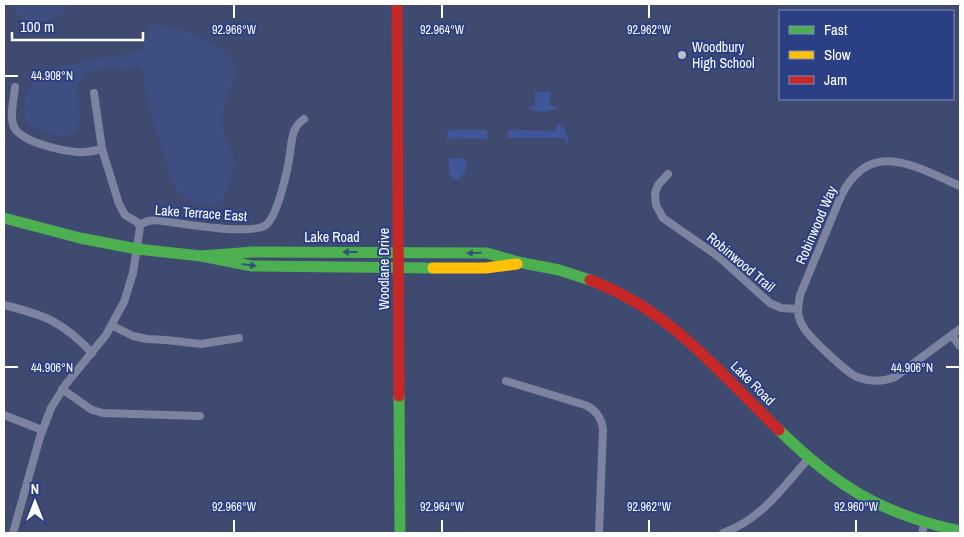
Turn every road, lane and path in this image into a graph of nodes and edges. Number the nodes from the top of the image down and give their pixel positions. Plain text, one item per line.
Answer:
1 (398, 4) edge
2 (15, 87) dead end
3 (94, 93) dead end
4 (304, 119) dead end
5 (102, 149) junction
6 (668, 174) dead end
7 (960, 186) edge
8 (4, 218) edge
9 (139, 225) junction
10 (137, 249) junction
11 (399, 253) junction
12 (201, 256) junction
13 (521, 263) junction
14 (399, 268) junction
15 (4, 305) edge
16 (798, 309) junction
17 (113, 326) junction
18 (960, 329) edge
19 (952, 336) junction
20 (239, 338) dead end
21 (960, 346) edge
22 (92, 353) junction
23 (506, 381) dead end
24 (62, 389) junction
25 (4, 415) edge
26 (200, 416) dead end
27 (42, 430) junction
28 (809, 458) junction
29 (924, 528) edge
30 (960, 531) edge
31 (13, 533) edge
32 (400, 533) edge
33 (599, 533) edge
34 (723, 533) edge

1 - 11 street, Woodlane Drive
2 - 5 street
3 - 5 street
4 - 9 street, Lake Terrace East
5 - 9 street
6 - 16 street, Robinwood Trail
7 - 16 street, Robinwood Way
8 - 10 street, Lake Road
9 - 10 street
10 - 12 street, Lake Road
10 - 17 street
11 -> 12 street, Lake Road
13 -> 11 street, Lake Road
11 - 14 street, Woodlane Drive
12 -> 14 street, Lake Road
13 - 14 street, Lake Road
13 - 28 street, Lake Road
14 - 32 street, Woodlane Drive
15 - 22 street
16 - 19 street
17 - 20 street
17 - 22 street
18 - 19 street
19 - 21 street
22 - 24 street
23 - 33 street
24 - 26 street
24 - 27 street
25 - 27 street
27 - 31 street
28 - 29 street, Lake Road
28 - 34 street
29 - 30 street, Lake Road

